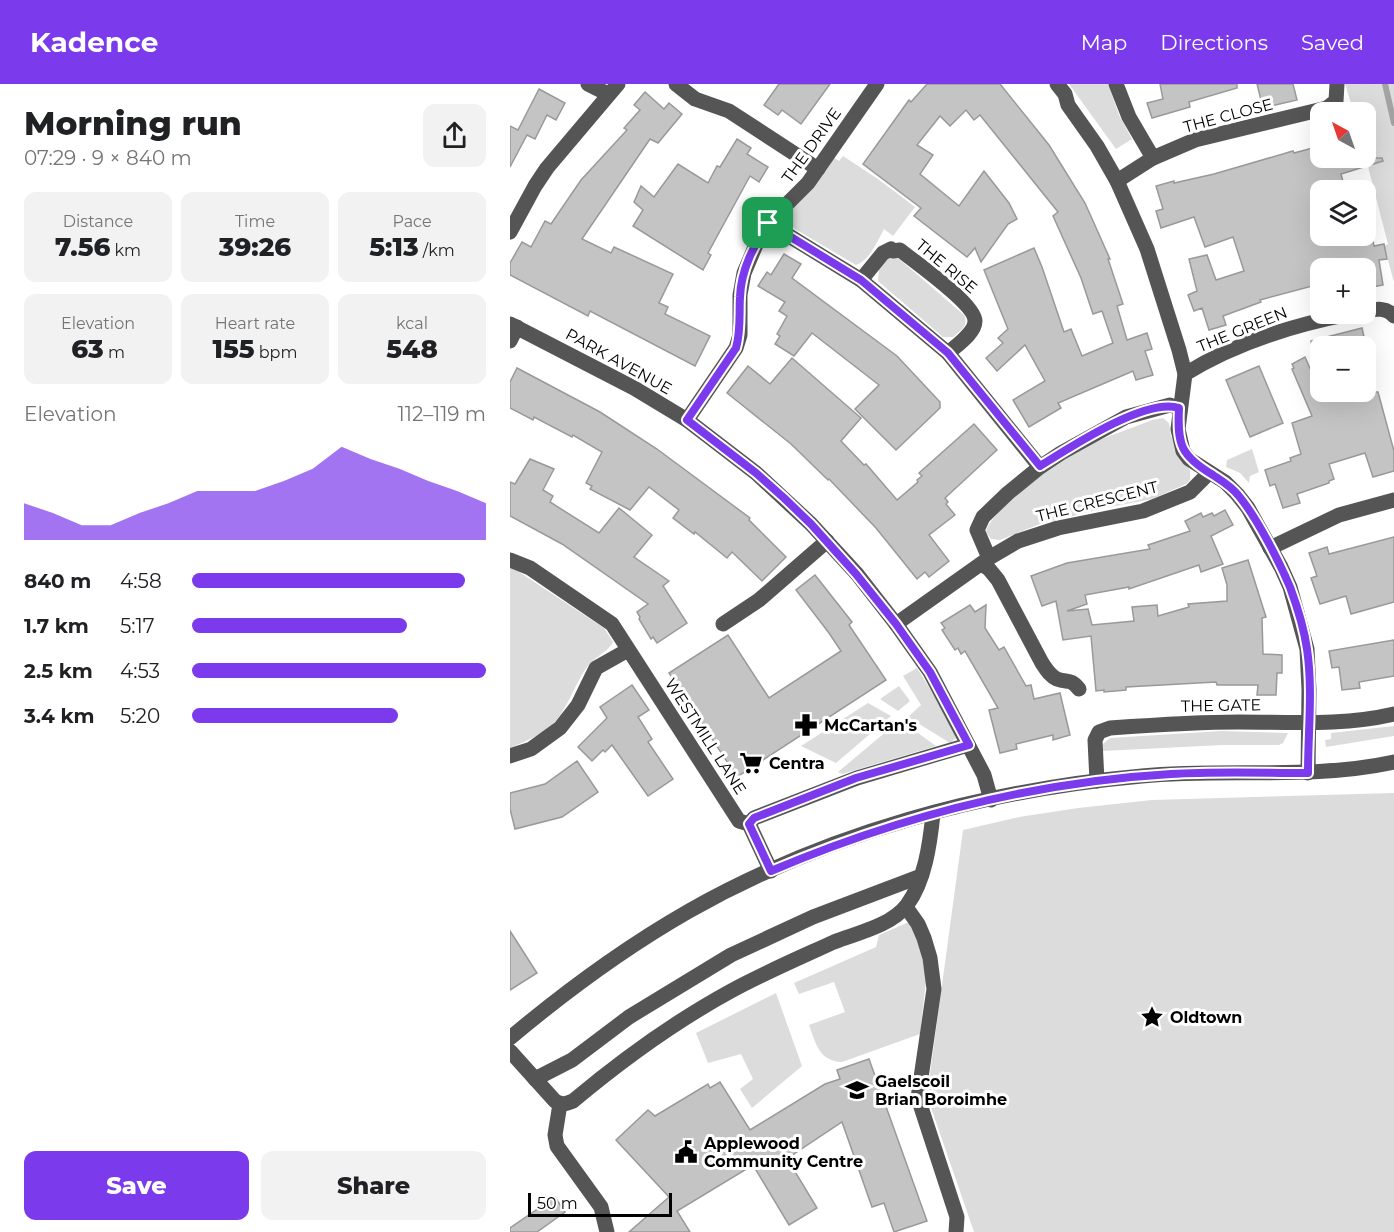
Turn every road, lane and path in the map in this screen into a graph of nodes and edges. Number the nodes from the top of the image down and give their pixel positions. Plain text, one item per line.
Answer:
1 (588, 84) edge
2 (676, 84) edge
3 (877, 84) edge
4 (1056, 84) edge
5 (1116, 84) edge
6 (1337, 84) edge
7 (613, 89) edge
8 (1153, 158) junction
9 (818, 169) junction
10 (1117, 181) junction
11 (768, 223) junction
12 (510, 232) edge
13 (861, 280) junction
14 (1376, 309) edge
15 (1394, 316) edge
16 (1310, 323) edge
17 (513, 325) edge
18 (510, 341) edge
19 (948, 353) junction
20 (1185, 374) junction
21 (1179, 408) junction
22 (687, 420) junction
23 (1040, 466) junction
24 (1209, 473) junction
25 (1394, 500) edge
26 (827, 541) junction
27 (1270, 548) junction
28 (510, 560) edge
29 (985, 561) junction
30 (723, 624) dead end
31 (896, 624) junction
32 (628, 650) junction
33 (1079, 689) dead end
34 (1394, 714) edge
35 (1308, 723) junction
36 (969, 745) junction
37 (510, 756) edge
38 (1394, 762) edge
39 (1308, 773) junction
40 (1097, 781) junction
41 (991, 800) junction
42 (933, 814) junction
43 (749, 824) junction
44 (771, 871) junction
45 (921, 876) junction
46 (906, 907) junction
47 (510, 1038) edge
48 (510, 1051) edge
49 (535, 1079) junction
50 (560, 1104) junction
51 (607, 1232) edge
52 (956, 1232) edge

1 - 7 street
2 - 9 street
3 - 9 street, THE DRIVE
4 - 10 street
5 - 8 street
6 - 8 street, THE CLOSE
7 - 12 street
8 - 10 street, THE CLOSE
9 - 11 street, THE DRIVE
10 - 20 street
11 - 13 street
11 - 22 street, THE DRIVE
13 - 19 street
13 - 19 street, THE RISE
14 - 15 street
16 - 20 street, THE GREEN
17 - 18 street
17 - 22 street, PARK AVENUE
19 - 23 street
20 - 21 street
21 - 23 street
21 - 24 street
22 - 26 street, PARK AVENUE
23 - 29 street
24 - 27 street
24 - 29 street, THE CRESCENT
25 - 27 street
26 - 30 street
26 - 31 street, PARK AVENUE
27 - 35 street
28 - 32 street, WESTMILL LANE
29 - 31 street, THE CRESCENT
29 - 33 street
31 - 36 street, PARK AVENUE
32 - 37 street
32 - 43 street, WESTMILL LANE
34 - 35 street, THE GATE
35 - 39 street
35 - 40 street, THE GATE
36 - 41 street, PARK AVENUE
36 - 43 street
38 - 39 street
39 - 40 street
40 - 41 street
41 - 42 street
42 - 44 street
42 - 45 street
43 - 44 street, WESTMILL LANE
44 - 47 street
45 - 46 street
45 - 49 street
46 - 50 street
46 - 52 street
48 - 49 street
49 - 50 street
50 - 51 street

